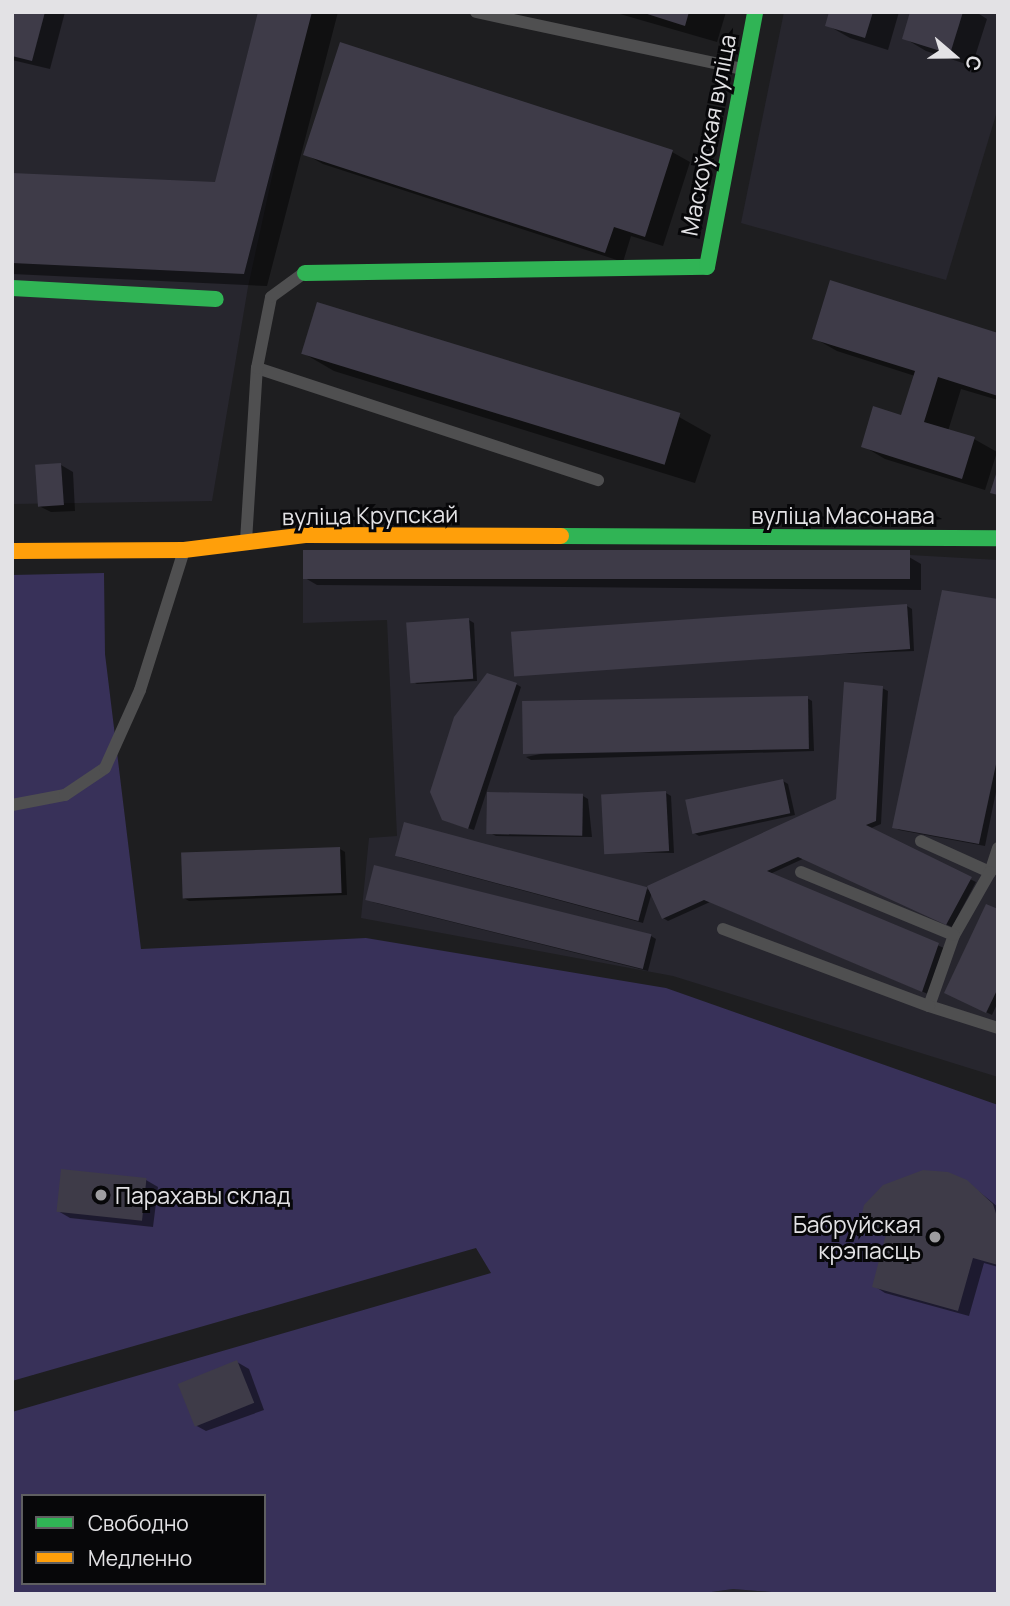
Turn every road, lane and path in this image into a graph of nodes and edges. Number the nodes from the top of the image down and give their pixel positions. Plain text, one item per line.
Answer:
1 (476, 12) edge
2 (754, 12) edge
3 (744, 69) junction
4 (304, 273) joint
5 (12, 288) edge
6 (216, 299) dead end
7 (257, 368) junction
8 (598, 480) dead end
9 (688, 538) joint
10 (998, 538) edge
11 (246, 542) junction
12 (184, 550) junction
13 (12, 551) edge
14 (12, 805) edge
15 (921, 841) dead end
16 (998, 848) edge
17 (801, 872) dead end
18 (987, 878) junction
19 (998, 890) edge
20 (723, 929) dead end
21 (954, 935) junction
22 (929, 1006) junction
23 (998, 1028) edge

1 - 3 lane
2 - 3 street, Маскоўская вуліца
3 - 4 street, Маскоўская вуліца
4 - 7 lane
5 - 6 street
7 - 8 lane
7 - 11 lane
9 - 10 street, вуліца Масонава
9 - 11 street, вуліца Крупскай
11 - 12 street, вуліца Крупскай
12 - 13 street, вуліца Крупскай
12 - 14 lane
15 - 18 lane
16 - 18 lane
17 - 21 lane
18 - 19 lane
18 - 21 lane
20 - 22 lane
21 - 22 lane
22 - 23 lane

